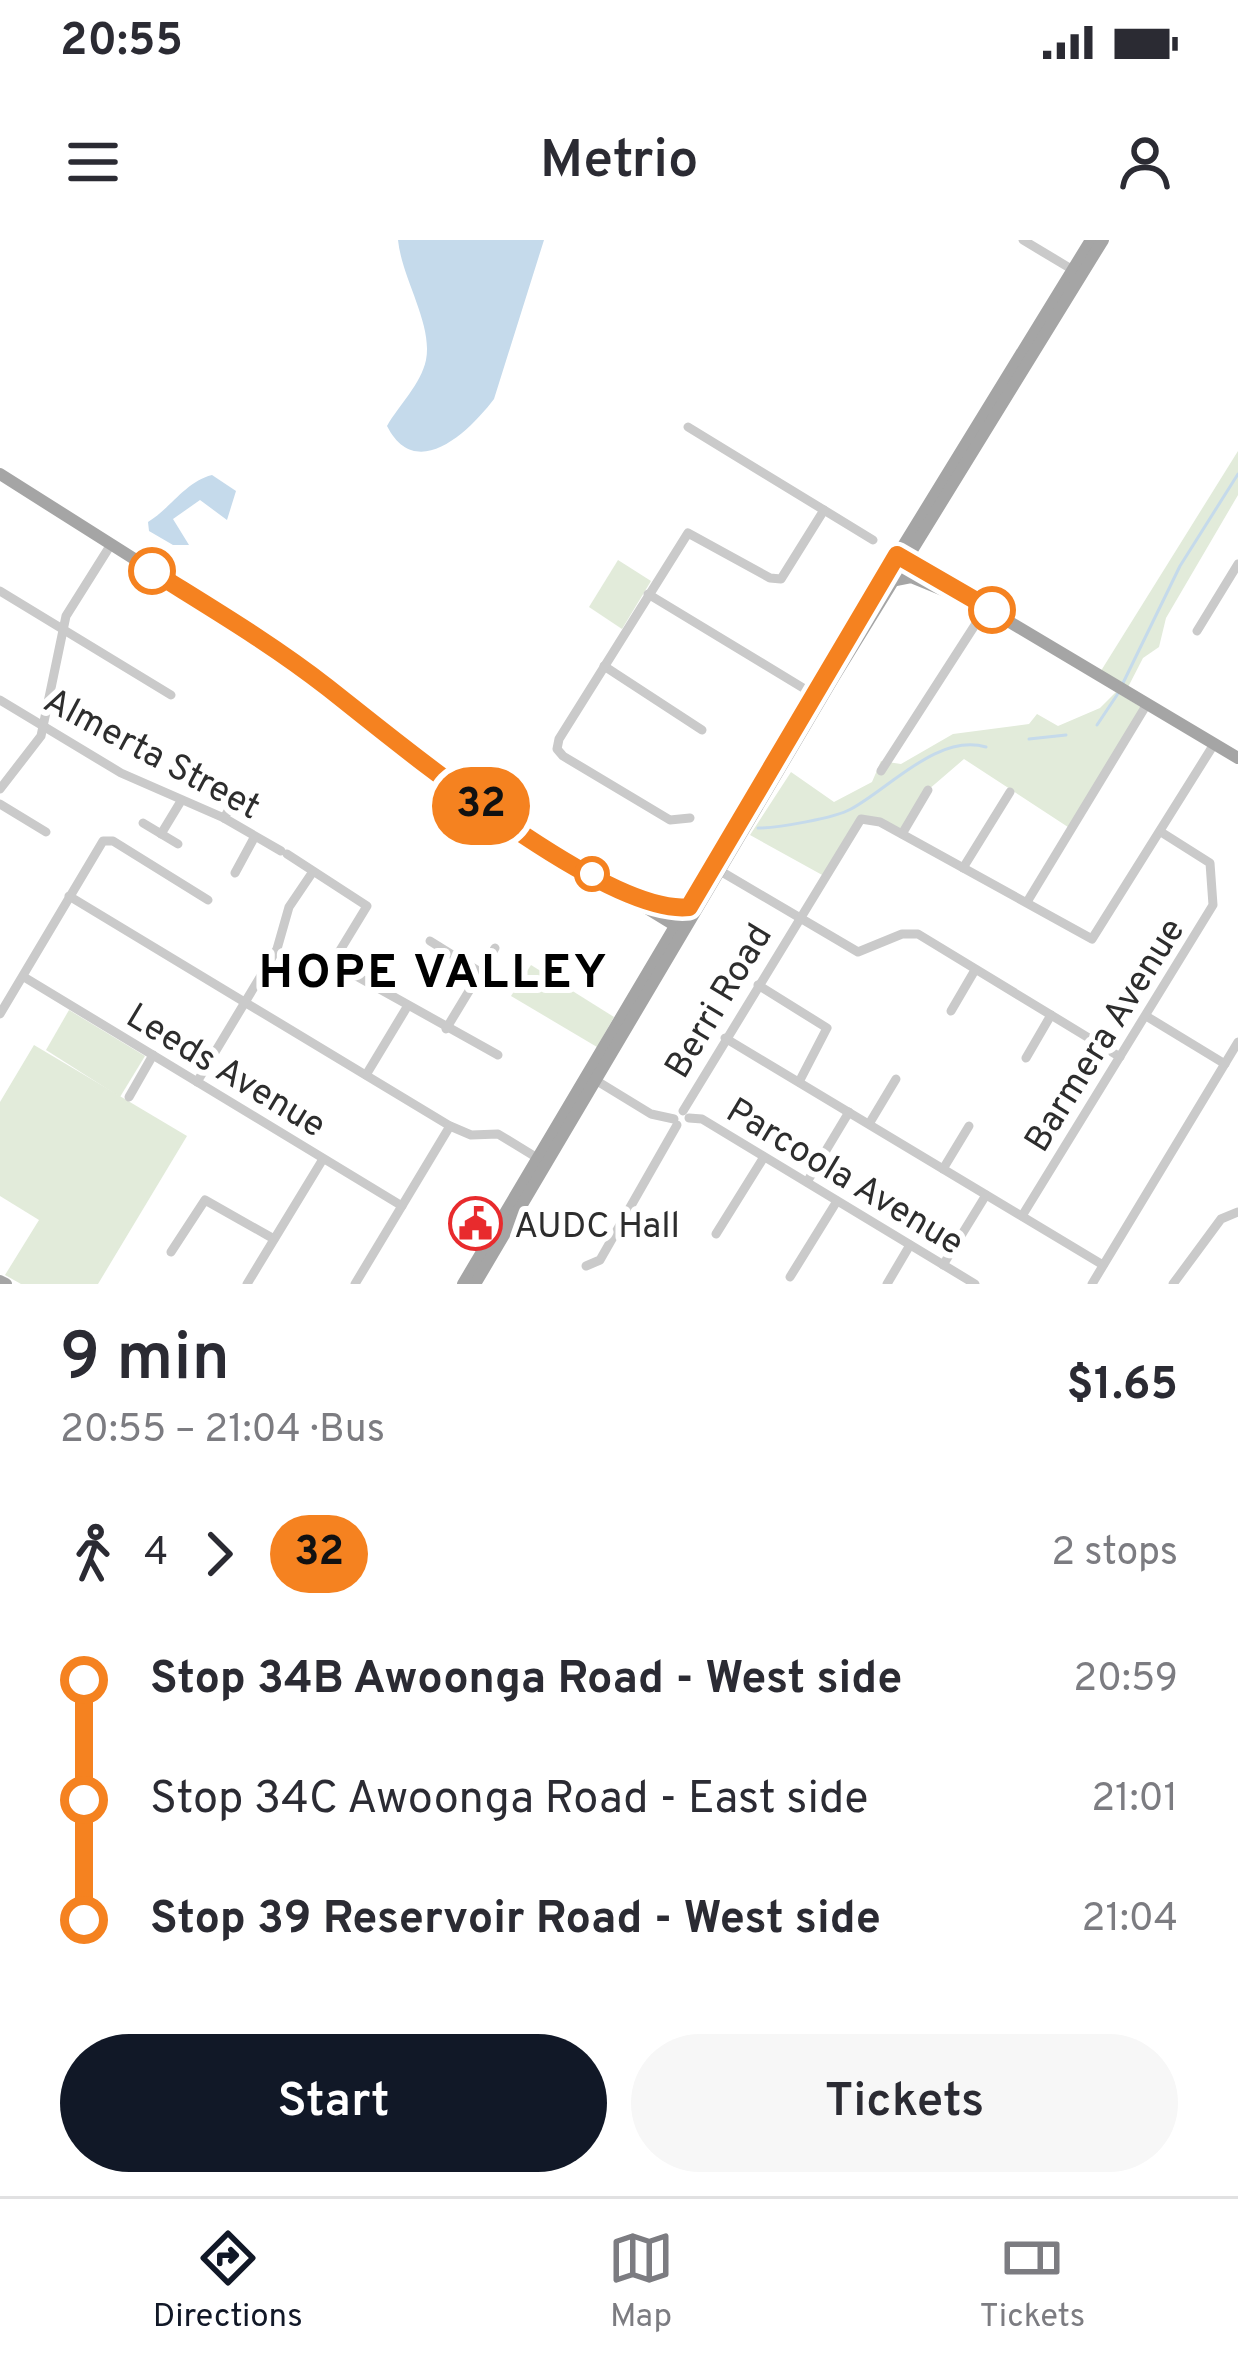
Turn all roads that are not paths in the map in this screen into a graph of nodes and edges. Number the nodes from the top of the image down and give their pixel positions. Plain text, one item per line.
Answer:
1 (1023, 240) edge
2 (1091, 240) edge
3 (1103, 240) edge
4 (1077, 273) junction
5 (1012, 368) junction
6 (974, 398) dead end
7 (990, 414) junction
8 (688, 427) dead end
9 (0, 474) edge
10 (824, 510) junction
11 (932, 518) junction
12 (873, 540) dead end
13 (110, 546) junction
14 (902, 558) junction
15 (1236, 572) edge
16 (941, 579) junction
17 (894, 580) junction
18 (0, 591) edge
19 (648, 594) junction
20 (967, 601) junction
21 (986, 609) junction
22 (63, 628) junction
23 (1197, 631) dead end
24 (604, 666) junction
25 (834, 677) junction
26 (813, 694) junction
27 (172, 695) dead end
28 (0, 700) edge
29 (1146, 706) junction
30 (814, 712) junction
31 (42, 725) junction
32 (702, 730) dead end
33 (1212, 746) junction
34 (1238, 762) edge
35 (880, 771) dead end
36 (0, 789) edge
37 (928, 790) dead end
38 (1010, 792) dead end
39 (238, 794) dead end
40 (182, 801) junction
41 (0, 804) edge
42 (224, 818) junction
43 (690, 818) dead end
44 (143, 823) dead end
45 (46, 832) dead end
46 (1161, 832) junction
47 (161, 834) junction
48 (902, 834) junction
49 (254, 838) junction
50 (178, 844) dead end
51 (963, 868) junction
52 (722, 872) junction
53 (235, 873) dead end
54 (312, 873) junction
55 (69, 896) junction
56 (208, 900) dead end
57 (634, 900) junction
58 (1027, 902) junction
59 (689, 907) junction
60 (799, 917) junction
61 (681, 929) junction
62 (430, 941) dead end
63 (495, 949) dead end
64 (975, 970) junction
65 (480, 972) junction
66 (24, 977) junction
67 (758, 985) junction
68 (245, 1002) junction
69 (407, 1007) junction
70 (1, 1011) edge
71 (951, 1011) dead end
72 (1051, 1015) junction
73 (1146, 1016) junction
74 (446, 1029) junction
75 (725, 1039) junction
76 (1238, 1042) edge
77 (152, 1055) junction
78 (498, 1055) dead end
79 (1026, 1058) dead end
80 (1120, 1058) junction
81 (1225, 1064) junction
82 (366, 1075) junction
83 (592, 1079) junction
84 (896, 1079) dead end
85 (197, 1082) junction
86 (799, 1082) junction
87 (129, 1097) dead end
88 (849, 1112) junction
89 (680, 1118) junction
90 (869, 1124) junction
91 (450, 1126) junction
92 (969, 1126) dead end
93 (764, 1156) junction
94 (322, 1159) junction
95 (543, 1161) junction
96 (943, 1169) junction
97 (807, 1182) junction
98 (986, 1195) junction
99 (837, 1201) junction
100 (402, 1207) junction
101 (1238, 1212) edge
102 (1022, 1216) junction
103 (716, 1234) dead end
104 (274, 1239) junction
105 (910, 1245) junction
106 (171, 1252) dead end
107 (483, 1261) junction
108 (943, 1265) junction
109 (1103, 1265) junction
110 (586, 1266) dead end
111 (790, 1276) dead end
112 (248, 1284) edge
113 (355, 1284) edge
114 (463, 1284) edge
115 (475, 1284) edge
116 (887, 1284) edge
117 (975, 1284) edge
118 (1092, 1284) edge
119 (1173, 1284) edge

1 - 4 street
2 - 4 main road
3 - 4 main road
4 - 5 main road
4 - 7 main road
5 - 6 main road
5 - 7 main road
7 - 11 main road
7 - 14 main road
8 - 10 street
9 - 13 main road
10 - 12 street
10 - 19 street
11 - 14 main road
11 - 16 main road
13 - 22 street
13 - 57 main road
14 - 16 main road
14 - 17 main road
14 - 20 main road
14 - 26 main road
15 - 23 street
16 - 21 main road
17 - 20 main road
17 - 25 main road
18 - 22 street
19 - 24 street
19 - 26 street
20 - 21 main road
21 - 29 main road
21 - 35 street
22 - 27 street
22 - 31 street
24 - 32 street
24 - 43 street
25 - 26 main road
25 - 30 main road
26 - 30 main road
26 - 59 main road
28 - 31 street, Almerta Street
29 - 33 main road
29 - 58 street
30 - 52 main road
31 - 36 street
31 - 40 street, Almerta Street
33 - 34 main road
33 - 46 street
37 - 48 street
38 - 51 street
39 - 42 street
40 - 42 street, Almerta Street
40 - 47 street
41 - 45 street
42 - 49 street, Almerta Street
44 - 47 street
46 - 58 street
46 - 73 street, Barmera Avenue
47 - 50 street
48 - 51 street
48 - 60 street, Berri Road
49 - 53 street
49 - 54 street, Almerta Street
51 - 58 street
52 - 60 street
52 - 61 main road
54 - 68 street
54 - 69 street, Almerta Street
55 - 56 street
55 - 66 street
55 - 68 street
57 - 59 main road
57 - 61 main road
59 - 61 main road
60 - 64 street
60 - 67 street, Berri Road
61 - 83 main road
62 - 65 street
63 - 65 street
64 - 71 street
64 - 72 street
65 - 74 street
66 - 70 street
66 - 77 street, Leeds Avenue
67 - 75 street, Berri Road
67 - 86 street
68 - 82 street
68 - 85 street
69 - 74 street
69 - 82 street
72 - 79 street
72 - 80 street
73 - 80 street, Barmera Avenue
73 - 81 street
74 - 78 street
75 - 86 street
75 - 89 street, Berri Road
76 - 81 street
77 - 85 street, Leeds Avenue
77 - 87 street
80 - 102 street, Barmera Avenue
81 - 109 street
82 - 91 street
83 - 89 street, Parcoola Avenue
83 - 95 main road
84 - 90 street
85 - 94 street, Leeds Avenue
86 - 88 street
88 - 90 street
88 - 97 street
89 - 93 street, Parcoola Avenue
89 - 110 street, Berri Road
90 - 96 street
91 - 95 street
91 - 100 street
92 - 96 street
93 - 97 street, Parcoola Avenue
93 - 103 street
94 - 100 street, Leeds Avenue
94 - 104 street
95 - 107 main road
96 - 98 street
97 - 99 street, Parcoola Avenue
98 - 102 street
98 - 108 street
99 - 105 street, Parcoola Avenue
99 - 111 street
100 - 113 street
101 - 119 street
102 - 109 street
104 - 106 street
104 - 112 street
105 - 108 street, Parcoola Avenue
105 - 116 street
107 - 114 main road
107 - 115 main road
108 - 117 street, Parcoola Avenue
109 - 118 street

